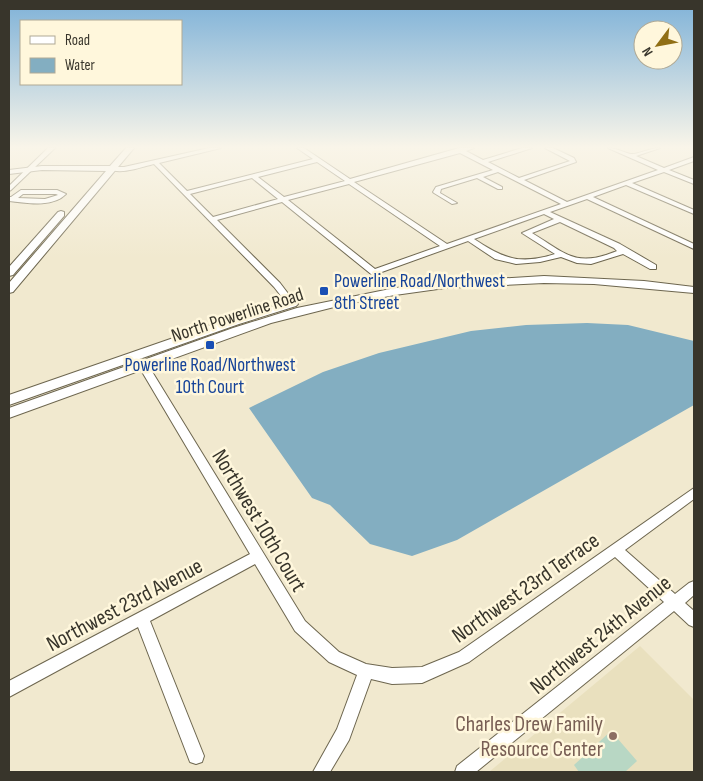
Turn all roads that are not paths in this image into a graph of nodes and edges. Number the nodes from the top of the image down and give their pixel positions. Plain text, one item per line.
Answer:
1 (88, 184) edge
2 (100, 184) edge
3 (177, 184) edge
4 (220, 184) edge
5 (264, 184) edge
6 (341, 184) edge
7 (354, 184) edge
8 (450, 184) edge
9 (493, 184) edge
10 (528, 184) edge
11 (619, 184) edge
12 (632, 184) edge
13 (500, 188) dead end
14 (186, 193) junction
15 (586, 196) junction
16 (11, 199) edge
17 (284, 200) junction
18 (454, 203) dead end
19 (566, 204) junction
20 (546, 211) junction
21 (694, 212) edge
22 (213, 219) junction
23 (562, 219) junction
24 (468, 238) junction
25 (445, 246) junction
26 (694, 247) edge
27 (622, 250) junction
28 (561, 254) junction
29 (653, 267) dead end
30 (374, 272) junction
31 (9, 273) edge
32 (555, 276) junction
33 (694, 283) edge
34 (384, 288) junction
35 (9, 290) edge
36 (694, 290) edge
37 (292, 304) junction
38 (176, 342) junction
39 (143, 365) junction
40 (9, 400) edge
41 (9, 413) edge
42 (694, 493) edge
43 (616, 550) junction
44 (258, 556) junction
45 (694, 587) edge
46 (674, 602) junction
47 (142, 619) junction
48 (694, 620) edge
49 (366, 671) junction
50 (9, 689) edge
51 (196, 756) dead end
52 (321, 772) edge
53 (463, 772) edge

1 - 31 main road
2 - 35 main road
3 - 14 street
4 - 14 street
5 - 17 street
6 - 17 street
7 - 25 street
8 - 18 street
9 - 13 street
10 - 19 street
11 - 15 street
12 - 21 street
14 - 22 street
15 - 19 street
15 - 26 street
16 - 16 street
17 - 22 street
17 - 30 street
19 - 20 street
20 - 23 street
20 - 24 street
22 - 37 street
23 - 27 street
23 - 28 street
24 - 25 street
24 - 28 street
25 - 30 street
27 - 28 street
27 - 29 street
30 - 34 street
32 - 33 main road, North Powerline Road
32 - 34 main road, North Powerline Road
32 - 34 main road, North Powerline Road
32 - 36 main road, North Powerline Road
34 - 37 main road, North Powerline Road
34 - 39 main road, North Powerline Road
37 - 38 main road, North Powerline Road
38 - 39 main road
38 - 40 main road, North Powerline Road
39 - 41 main road, North Powerline Road
39 - 44 street, Northwest 10th Court
42 - 43 street, Northwest 23rd Terrace
43 - 46 street
43 - 49 street, Northwest 23rd Terrace
44 - 47 street, Northwest 23rd Avenue
44 - 49 street, Northwest 10th Court
45 - 46 street, Northwest 24th Avenue
46 - 48 street
46 - 53 street, Northwest 24th Avenue
47 - 50 street, Northwest 23rd Avenue
47 - 51 street
49 - 52 street

